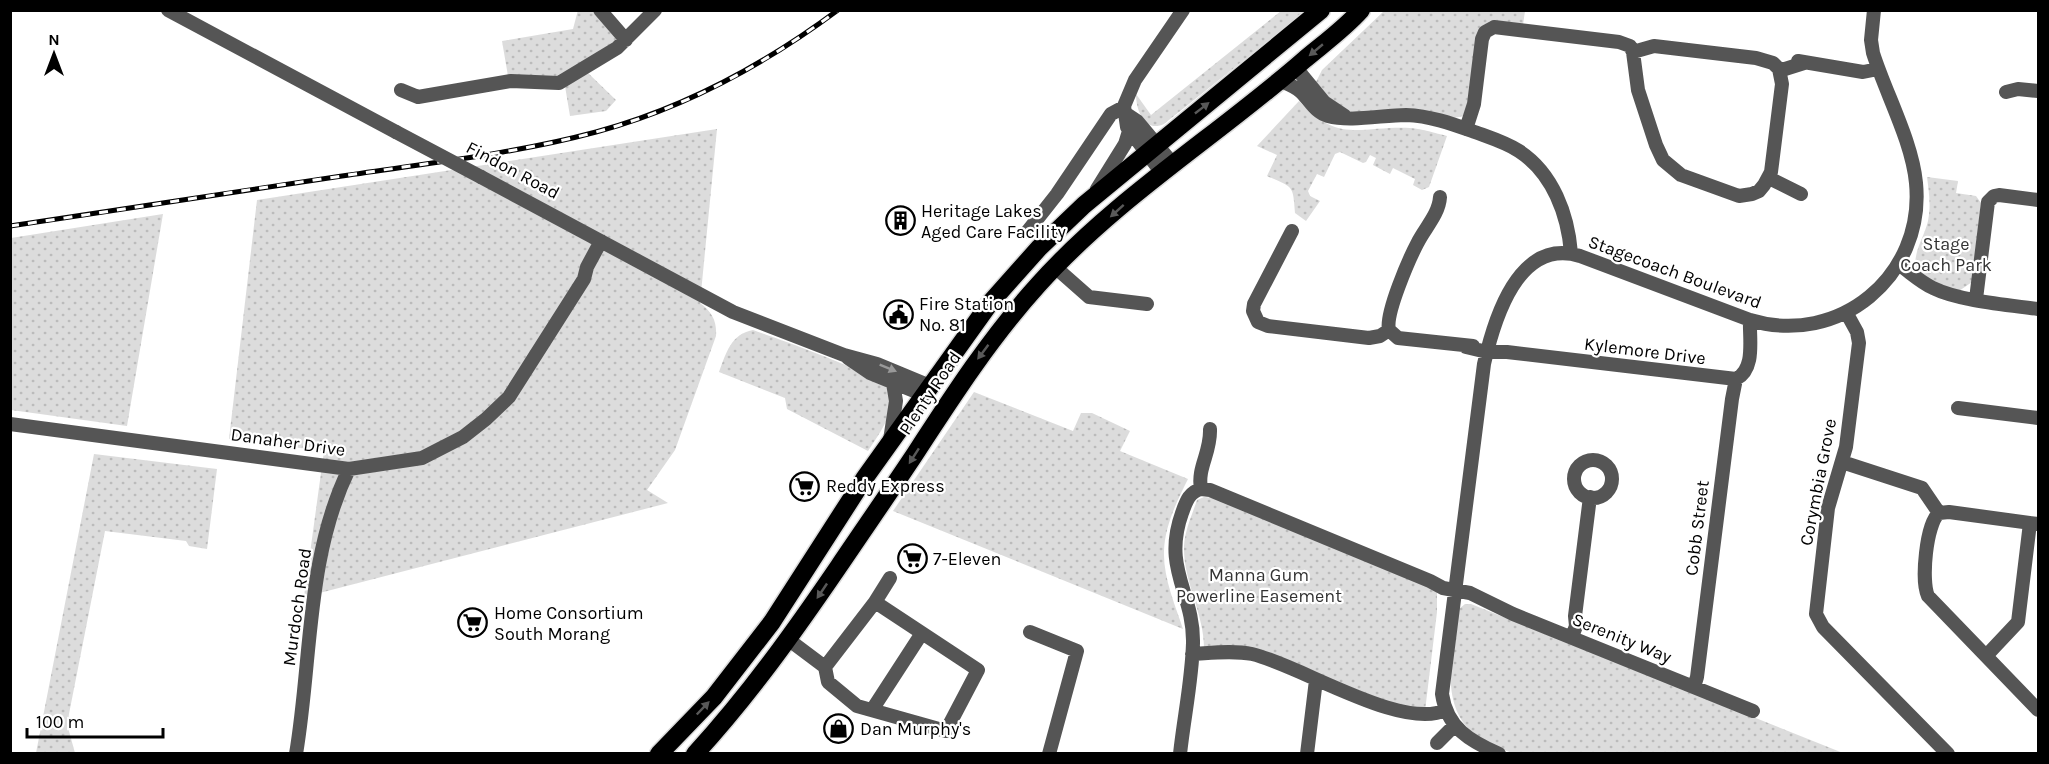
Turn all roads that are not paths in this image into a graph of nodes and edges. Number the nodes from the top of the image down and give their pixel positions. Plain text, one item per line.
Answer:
1 (168, 10) edge
2 (600, 10) edge
3 (655, 10) edge
4 (1183, 10) edge
5 (1321, 10) edge
6 (1361, 10) edge
7 (1874, 10) edge
8 (626, 40) junction
9 (1633, 51) junction
10 (1877, 65) junction
11 (1252, 68) junction
12 (1296, 68) junction
13 (1782, 68) junction
14 (1281, 81) junction
15 (401, 90) dead end
16 (2038, 91) edge
17 (2006, 92) dead end
18 (1124, 110) junction
19 (1347, 117) junction
20 (1466, 129) junction
21 (1129, 131) junction
22 (1151, 149) junction
23 (1167, 168) junction
24 (1769, 178) junction
25 (1801, 194) dead end
26 (1440, 196) dead end
27 (1091, 198) junction
28 (2038, 200) edge
29 (1292, 231) dead end
30 (1027, 232) dead end
31 (605, 243) junction
32 (1567, 253) junction
33 (1898, 264) junction
34 (1055, 267) junction
35 (1976, 300) junction
36 (1147, 304) dead end
37 (2038, 309) edge
38 (1846, 312) junction
39 (1753, 321) junction
40 (1389, 330) junction
41 (1488, 350) junction
42 (844, 355) junction
43 (1733, 379) junction
44 (893, 383) junction
45 (927, 391) junction
46 (948, 401) junction
47 (1958, 408) dead end
48 (2038, 418) edge
49 (10, 424) edge
50 (1210, 429) dead end
51 (890, 445) junction
52 (1842, 462) junction
53 (349, 469) junction
54 (1201, 489) junction
55 (1590, 497) dead end
56 (1939, 513) junction
57 (2034, 523) edge
58 (890, 578) dead end
59 (1455, 590) junction
60 (875, 602) junction
61 (1030, 632) dead end
62 (922, 633) junction
63 (1568, 636) junction
64 (789, 640) junction
65 (1192, 654) junction
66 (1986, 656) junction
67 (825, 667) junction
68 (1316, 680) junction
69 (1691, 686) junction
70 (1445, 708) junction
71 (872, 710) junction
72 (2038, 710) edge
73 (1753, 711) dead end
74 (1454, 726) junction
75 (1437, 743) dead end
76 (296, 753) edge
77 (659, 753) edge
78 (694, 753) edge
79 (1049, 753) edge
80 (1180, 753) edge
81 (1306, 753) edge
82 (1499, 753) edge
83 (1948, 753) edge

1 - 31 street, Findon Road, bridge
2 - 8 street
3 - 8 street
4 - 18 street
5 - 11 highway, Plenty Road
6 -> 12 highway, Plenty Road
7 - 10 street, Stagecoach Boulevard
8 - 15 street
9 - 13 street
9 - 20 street
9 - 24 street
10 - 13 street
10 - 33 street, Stagecoach Boulevard
11 - 12 highway
22 -> 11 highway, Plenty Road
12 - 14 highway, Plenty Road
12 - 19 street
13 - 24 street
14 - 19 street
14 - 23 highway, Plenty Road
16 - 17 street
18 - 21 street
18 - 22 street
18 - 30 street
19 - 20 street
20 - 32 street
21 - 22 street
21 - 27 street
22 - 23 street
22 - 27 highway, Plenty Road
23 -> 34 highway, Plenty Road
24 - 25 street
26 - 40 street
27 - 45 highway, Plenty Road
28 - 35 street
29 - 40 street
31 - 42 street, Findon Road
31 - 53 street, Danaher Drive
32 - 39 street, Stagecoach Boulevard
32 - 41 street, Stagecoach Boulevard
33 - 35 street
33 - 38 street, Stagecoach Boulevard
34 - 36 street
34 -> 46 highway, Plenty Road
35 - 37 street
38 - 39 street, Stagecoach Boulevard
38 - 52 street, Corymbia Grove
39 - 43 street
40 - 41 street, Kylemore Drive
41 - 43 street, Kylemore Drive
41 - 59 street, Stagecoach Boulevard
42 - 44 street, Findon Road
42 -> 45 street, Findon Road
43 - 69 street, Cobb Street
44 - 45 street, Findon Road
44 - 51 street
45 - 46 highway, Findon Road
45 - 51 highway, Plenty Road
46 -> 64 highway, Plenty Road
47 - 48 street
49 - 53 street, Danaher Drive
50 - 54 street
77 -> 51 highway, Plenty Road
52 - 56 street
52 - 83 street, Corymbia Grove
53 - 76 street, Murdoch Road
54 - 59 street, Serenity Way
54 - 65 street
55 - 63 street
56 - 57 street
56 - 66 street
57 - 66 street
58 - 60 street
59 - 63 street, Serenity Way
59 - 70 street, Stagecoach Boulevard
60 - 62 street
60 - 67 street
61 - 79 street
62 - 71 street
62 - 71 street
63 - 69 street, Serenity Way
64 - 67 street
64 - 78 highway, Plenty Road
65 - 68 street
65 - 80 street
66 - 72 street
67 - 71 street
68 - 70 street
68 - 81 street
69 - 73 street, Serenity Way
70 - 74 street
74 - 75 street
74 - 82 street

